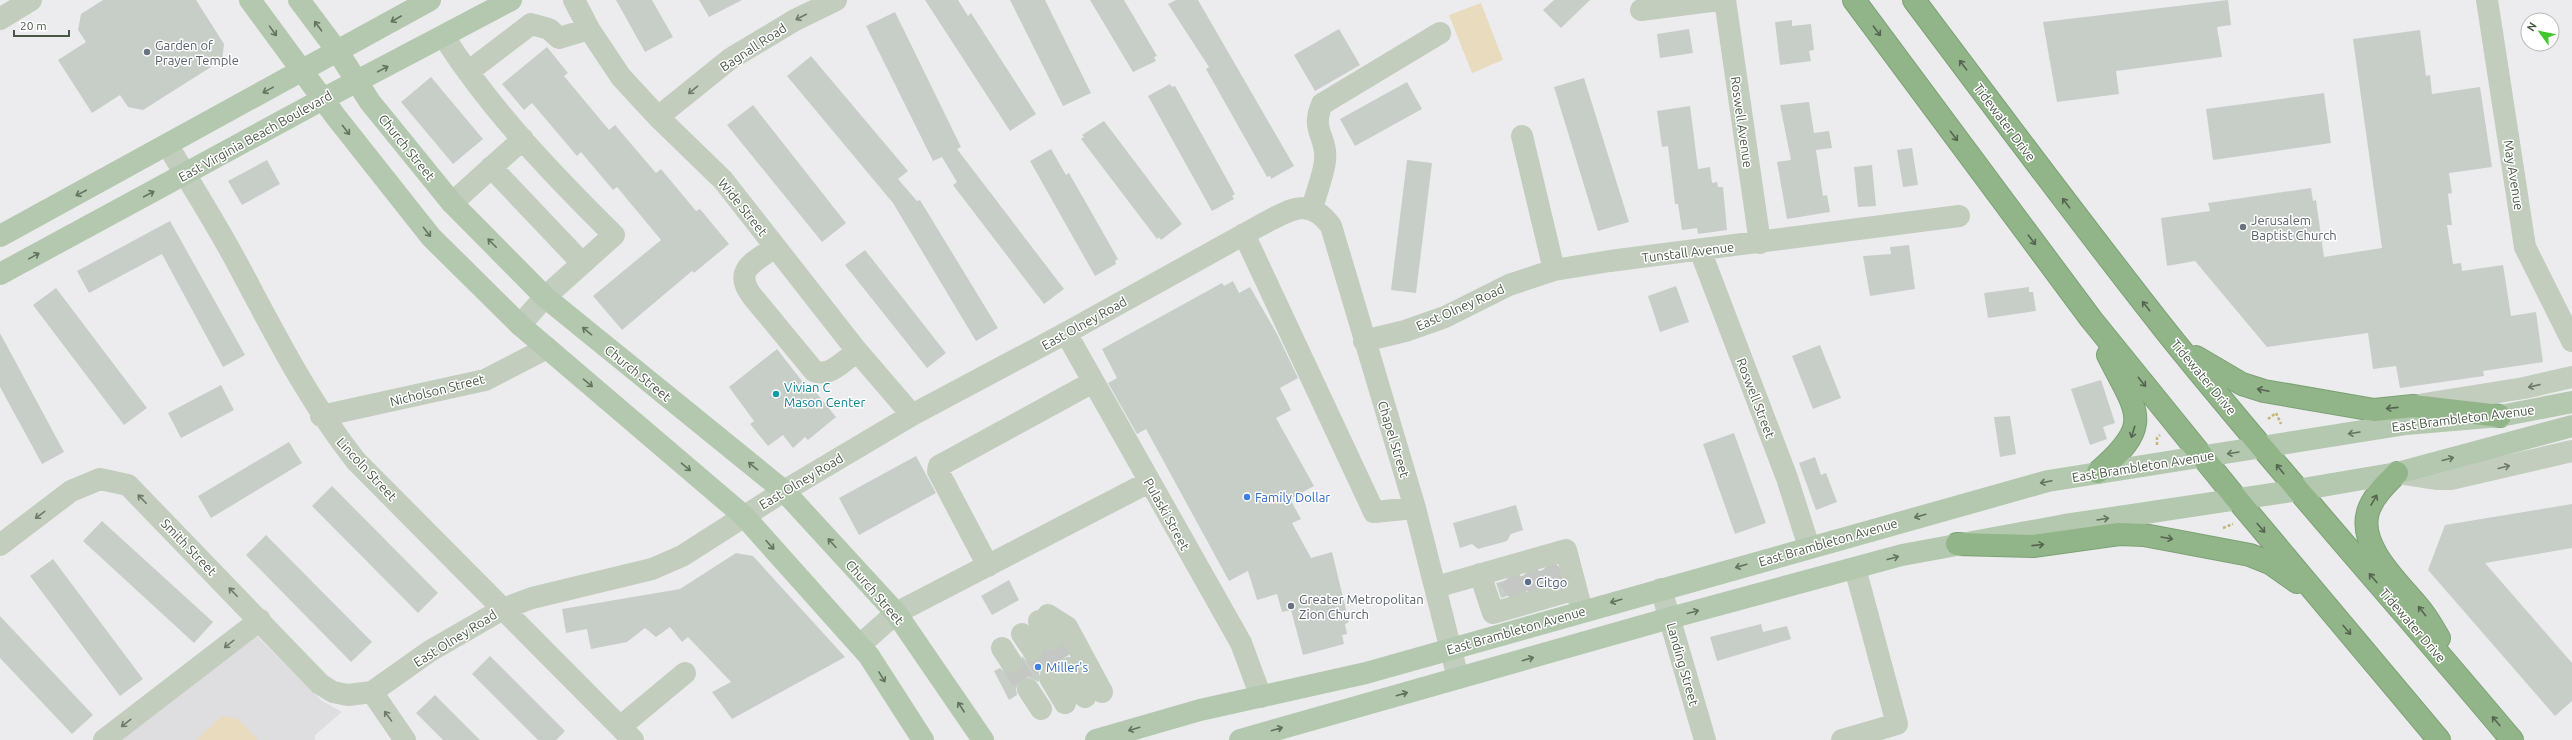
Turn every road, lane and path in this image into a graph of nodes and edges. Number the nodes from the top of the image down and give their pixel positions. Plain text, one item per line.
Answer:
1 (30, 0) edge
2 (250, 0) edge
3 (299, 0) edge
4 (430, 0) edge
5 (511, 0) edge
6 (574, 0) edge
7 (836, 0) edge
8 (1719, 0) edge
9 (1725, 0) edge
10 (1854, 0) edge
11 (1914, 0) edge
12 (2487, 0) edge
13 (1641, 10) dead end
14 (0, 19) edge
15 (589, 29) junction
16 (1440, 33) dead end
17 (444, 37) junction
18 (338, 52) junction
19 (303, 71) junction
20 (468, 72) junction
21 (357, 81) junction
22 (323, 99) junction
23 (658, 117) junction
24 (1522, 136) dead end
25 (523, 139) junction
26 (168, 146) junction
27 (491, 167) junction
28 (186, 174) junction
29 (107, 179) junction
30 (452, 203) junction
31 (123, 208) junction
32 (1312, 209) junction
33 (1959, 216) dead end
34 (1244, 234) junction
35 (0, 236) edge
36 (1760, 243) junction
37 (775, 247) junction
38 (1700, 250) junction
39 (582, 263) junction
40 (1554, 270) junction
41 (0, 274) edge
42 (545, 297) junction
43 (2091, 319) junction
44 (520, 325) junction
45 (1066, 333) junction
46 (2171, 336) junction
47 (1364, 341) junction
48 (2572, 341) edge
49 (547, 348) junction
50 (857, 351) junction
51 (2572, 377) edge
52 (1093, 382) junction
53 (2572, 402) edge
54 (2413, 406) junction
55 (912, 415) junction
56 (321, 416) junction
57 (2500, 416) junction
58 (2268, 419) dead end
59 (2282, 426) dead end
60 (2572, 426) edge
61 (2162, 433) dead end
62 (2157, 447) dead end
63 (2263, 448) junction
64 (2572, 451) edge
65 (2204, 457) junction
66 (2098, 472) junction
67 (2397, 473) junction
68 (1149, 482) junction
69 (2298, 490) junction
70 (784, 491) junction
71 (2236, 498) junction
72 (1415, 508) junction
73 (744, 516) junction
74 (2238, 522) dead end
75 (2218, 529) dead end
76 (1957, 544) junction
77 (0, 546) edge
78 (1809, 547) junction
79 (988, 566) junction
80 (1855, 568) junction
81 (1524, 584) junction
82 (1436, 587) junction
83 (1661, 589) junction
84 (2322, 600) junction
85 (503, 608) junction
86 (1582, 611) junction
87 (896, 613) junction
88 (1670, 618) junction
89 (260, 620) junction
90 (1499, 634) junction
91 (1035, 641) dead end
92 (860, 645) junction
93 (1451, 648) junction
94 (291, 653) joint
95 (684, 673) dead end
96 (1059, 673) tunnel mouth
97 (1458, 678) junction
98 (1028, 690) tunnel mouth
99 (372, 692) junction
100 (1261, 697) junction
101 (2481, 703) junction
102 (1041, 709) dead end
103 (1185, 714) junction
104 (627, 734) edge
105 (104, 740) edge
106 (405, 740) edge
107 (923, 740) edge
108 (983, 740) edge
109 (1096, 740) edge
110 (1148, 740) edge
111 (1240, 740) edge
112 (1705, 740) edge
113 (1842, 740) edge
114 (2439, 740) edge
115 (2512, 740) edge

1 - 14 street
2 -> 19 main road
18 -> 3 main road, Church Street
4 -> 18 main road
5 - 17 main road, East Virginia Beach Boulevard
6 - 15 street, Wide Street
7 -> 23 street, Bagnall Road
8 - 13 street
9 - 36 street, Roswell Avenue
10 -> 43 highway
46 -> 11 highway, Tidewater Drive
12 - 48 street, May Avenue
15 - 20 street
15 - 23 street, Wide Street
16 - 32 street
17 - 20 street
21 -> 17 main road, East Virginia Beach Boulevard
18 - 19 main road
18 - 21 main road, Church Street
19 - 22 main road
19 -> 26 main road
20 - 25 street
21 - 22 main road, East Virginia Beach Boulevard
21 - 30 main road, Church Street
22 - 28 main road, East Virginia Beach Boulevard
22 -> 44 main road
23 - 37 street, Wide Street
24 - 40 street
25 - 27 street
25 - 39 street
26 - 28 street, Lincoln Street
26 - 29 main road
27 - 30 street
27 - 39 street
31 -> 28 main road, East Virginia Beach Boulevard
28 - 56 street, Lincoln Street
29 - 31 main road
29 -> 35 main road
42 -> 30 main road, Church Street
41 -> 31 main road, East Virginia Beach Boulevard
32 - 34 street, East Olney Road
32 - 47 street, Chapel Street
33 - 36 street, Tunstall Avenue
34 - 45 street, East Olney Road
34 - 72 street
36 - 38 street, Tunstall Avenue
37 - 50 street, Wide Street
37 - 50 street
38 - 40 street, Tunstall Avenue
38 - 78 street, Roswell Street
39 - 42 street
40 - 47 street, East Olney Road
42 - 44 street
70 -> 42 main road, Church Street
43 -> 65 highway
43 -> 66 highway
44 - 49 main road
45 - 52 street, Pulaski Street
45 - 55 street, East Olney Road
54 -> 46 highway
46 - 63 highway, Tidewater Drive
47 - 72 street, Chapel Street
49 - 56 street, Nicholson Street
49 -> 73 main road
50 - 55 street, Wide Street
51 -> 54 street
52 - 68 street, Pulaski Street
52 - 79 street
53 - 57 main road, East Brambleton Avenue
54 - 57 highway
55 - 70 street, East Olney Road
56 - 85 street, Lincoln Street
57 -> 63 main road, East Brambleton Avenue
58 - 59 path
67 -> 60 main road, East Brambleton Avenue
61 - 62 path
63 -> 65 main road, East Brambleton Avenue
69 -> 63 highway, Tidewater Drive
67 -> 64 street
65 - 66 main road, East Brambleton Avenue
65 - 71 highway
66 -> 78 main road, East Brambleton Avenue
67 - 69 main road, East Brambleton Avenue
101 -> 67 highway
68 - 79 street
68 - 100 street, Pulaski Street
69 - 71 main road, East Brambleton Avenue
101 -> 69 highway, Tidewater Drive
70 - 73 street, East Olney Road
87 -> 70 main road, Church Street
76 -> 71 main road, East Brambleton Avenue
71 -> 84 highway
72 - 82 street, Chapel Street
73 - 85 street, East Olney Road
73 -> 92 main road
74 - 75 path
80 -> 76 main road, East Brambleton Avenue
76 -> 84 highway
89 -> 77 street, Smith Street
78 -> 83 main road, East Brambleton Avenue
79 - 87 street
88 -> 80 main road, East Brambleton Avenue
80 - 113 street
81 - 82 street
81 - 86 street
81 - 90 street
82 - 93 street, Chapel Street
83 -> 86 main road, East Brambleton Avenue
83 - 88 street, Landing Street
84 -> 114 highway
85 - 99 street, East Olney Road
85 - 104 street, Lincoln Street
86 - 90 main road, East Brambleton Avenue
87 - 92 street
108 -> 87 main road, Church Street
97 -> 88 main road, East Brambleton Avenue
88 - 112 street, Landing Street
89 - 94 street, Smith Street
89 -> 105 street
90 - 93 main road, East Brambleton Avenue
91 - 96 street
92 -> 107 main road
93 - 97 street, Chapel Street
93 - 100 main road, East Brambleton Avenue
94 - 99 street, East Olney Road
95 - 104 street
111 -> 97 main road, East Brambleton Avenue
98 - 102 street
106 -> 99 street
100 - 103 main road, East Brambleton Avenue
115 -> 101 highway, Tidewater Drive
103 -> 109 main road, East Brambleton Avenue
103 - 110 main road

